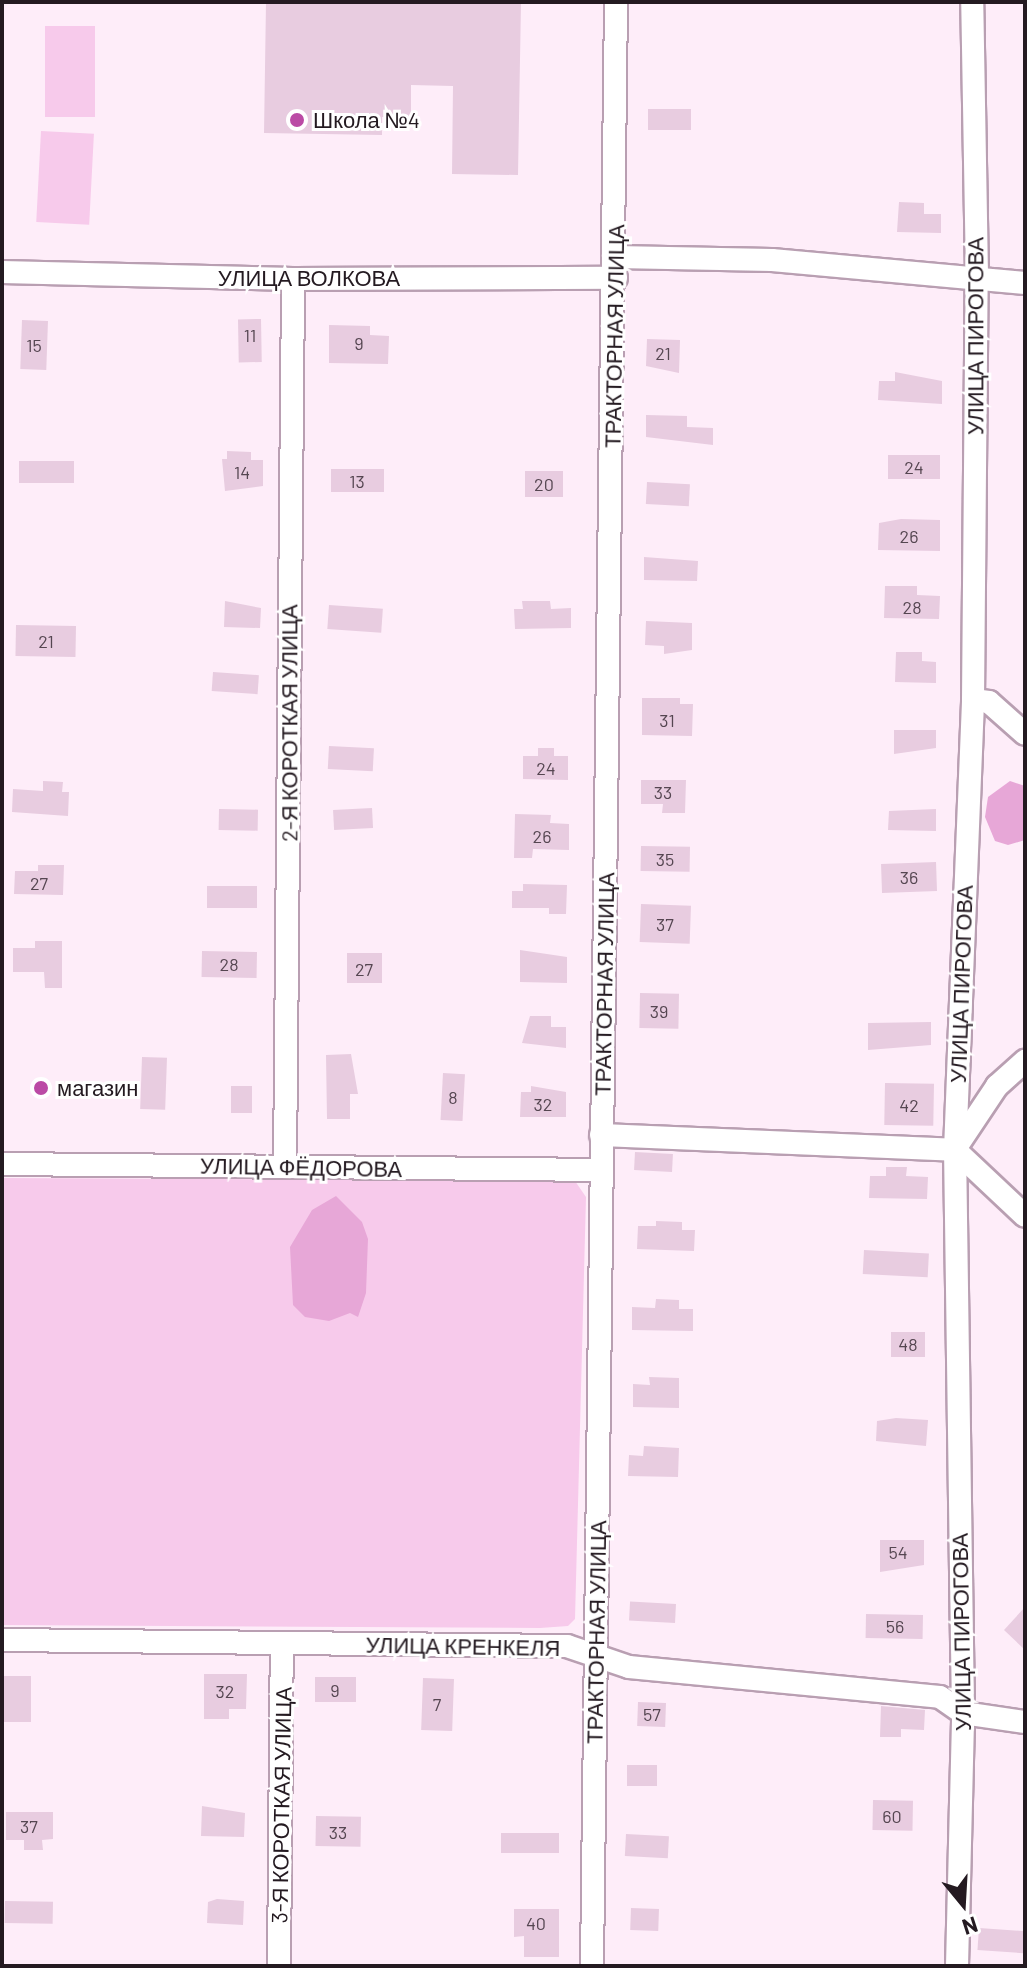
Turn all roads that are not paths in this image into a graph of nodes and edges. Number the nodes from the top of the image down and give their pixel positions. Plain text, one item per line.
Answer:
1 (616, 2) edge
2 (972, 2) edge
3 (616, 268) junction
4 (2, 272) edge
5 (977, 276) junction
6 (293, 279) junction
7 (1025, 283) edge
8 (973, 700) junction
9 (1025, 734) edge
10 (1025, 1061) edge
11 (601, 1135) junction
12 (955, 1150) junction
13 (2, 1164) edge
14 (285, 1167) junction
15 (601, 1170) junction
16 (1025, 1216) edge
17 (2, 1640) edge
18 (282, 1643) junction
19 (596, 1655) junction
20 (963, 1713) junction
21 (1025, 1722) edge
22 (279, 1966) edge
23 (592, 1966) edge
24 (957, 1966) edge

1 - 3 street, ТРАКТОРНАЯ УЛИЦА
2 - 5 street, УЛИЦА ПИРОГОВА
3 - 5 street, УЛИЦА ВОЛКОВА
3 - 6 street, УЛИЦА ВОЛКОВА
3 - 11 street, ТРАКТОРНАЯ УЛИЦА
4 - 6 street, УЛИЦА ВОЛКОВА
5 - 7 street, УЛИЦА ВОЛКОВА
5 - 8 street, УЛИЦА ПИРОГОВА
6 - 14 street, 2-Я КОРОТКАЯ УЛИЦА
8 - 9 street
8 - 12 street, УЛИЦА ПИРОГОВА
10 - 12 street
11 - 12 street
11 - 15 street, ТРАКТОРНАЯ УЛИЦА
12 - 16 street
12 - 20 street, УЛИЦА ПИРОГОВА
13 - 14 street, УЛИЦА ФЁДОРОВА
14 - 15 street, УЛИЦА ФЁДОРОВА
15 - 19 street, ТРАКТОРНАЯ УЛИЦА
17 - 18 street, УЛИЦА КРЕНКЕЛЯ
18 - 19 street, УЛИЦА КРЕНКЕЛЯ
18 - 22 street, 3-Я КОРОТКАЯ УЛИЦА
19 - 20 street, УЛИЦА КРЕНКЕЛЯ
19 - 23 street, ТРАКТОРНАЯ УЛИЦА
20 - 21 street, УЛИЦА КРЕНКЕЛЯ
20 - 24 street, УЛИЦА ПИРОГОВА

